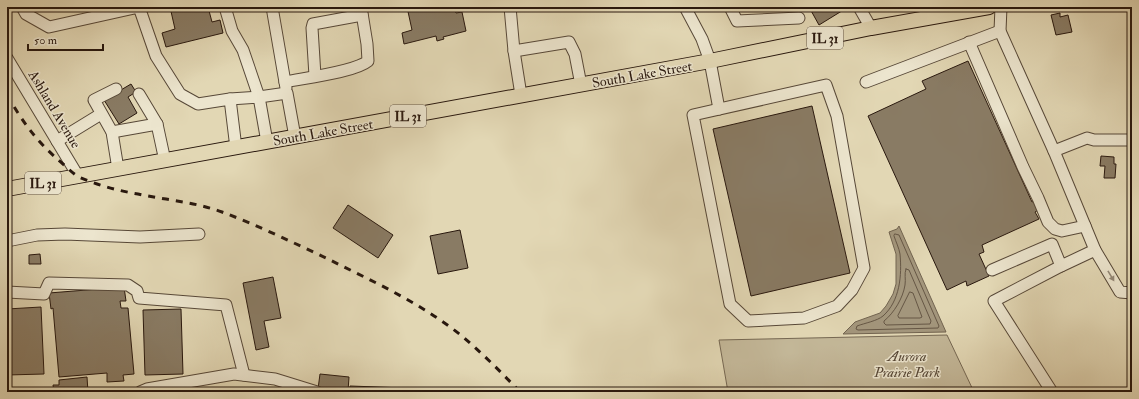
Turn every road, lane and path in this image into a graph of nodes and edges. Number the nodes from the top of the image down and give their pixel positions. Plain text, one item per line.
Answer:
1 (22, 7) edge
2 (225, 7) edge
3 (272, 7) edge
4 (510, 7) edge
5 (685, 7) edge
6 (730, 7) edge
7 (859, 7) edge
8 (989, 7) edge
9 (1001, 7) edge
10 (362, 11) edge
11 (799, 18) dead end
12 (871, 28) junction
13 (1000, 31) junction
14 (969, 42) junction
15 (514, 51) junction
16 (7, 58) edge
17 (710, 61) junction
18 (315, 76) junction
19 (866, 82) dead end
20 (581, 85) junction
21 (286, 87) junction
22 (116, 89) dead end
23 (139, 94) dead end
24 (521, 96) junction
25 (259, 97) junction
26 (230, 99) junction
27 (719, 109) junction
28 (101, 114) junction
29 (157, 124) junction
30 (112, 132) junction
31 (295, 137) junction
32 (1132, 140) edge
33 (57, 141) junction
34 (267, 142) junction
35 (236, 148) junction
36 (1054, 151) junction
37 (164, 161) junction
38 (118, 169) junction
39 (78, 176) junction
40 (7, 189) edge
41 (1085, 226) junction
42 (199, 234) dead end
43 (7, 241) edge
44 (1095, 250) junction
45 (1062, 266) junction
46 (992, 270) dead end
47 (7, 292) edge
48 (1132, 293) edge
49 (244, 376) junction
50 (140, 392) edge
51 (317, 392) edge
52 (1052, 392) edge

1 - 26 street
2 - 25 street
3 - 21 street
4 - 15 street
5 - 17 street
6 - 11 street
7 - 12 street
8 - 12 main road, IL 31
9 - 13 street
10 - 18 street
10 - 18 street
12 - 17 main road, IL 31
13 - 14 street
13 - 36 street
14 - 19 street
14 - 41 street
15 - 20 street
15 - 24 street
16 - 33 street, Ashland Avenue
17 - 20 main road, South Lake Street / IL 31
17 - 27 street
18 - 21 street
20 - 24 main road, South Lake Street / IL 31
21 - 25 street
21 - 31 street
22 - 28 street
23 - 29 street
24 - 31 main road, South Lake Street / IL 31
25 - 26 street
25 - 34 street
26 - 35 street
27 - 27 street
28 - 30 street
28 - 33 street
29 - 30 street
29 - 37 street
30 - 38 street
31 - 34 main road, South Lake Street / IL 31
32 - 36 street
33 - 39 street, Ashland Avenue
34 - 35 main road, South Lake Street / IL 31
35 - 37 main road, South Lake Street / IL 31
36 - 41 street
37 - 38 main road, South Lake Street / IL 31
38 - 39 main road, South Lake Street / IL 31
39 - 40 main road, South Lake Street / IL 31
41 - 44 street
42 - 43 street
44 - 45 street
44 -> 48 street
45 - 46 street
45 - 52 street
47 - 49 street
49 - 50 street
49 - 51 street

